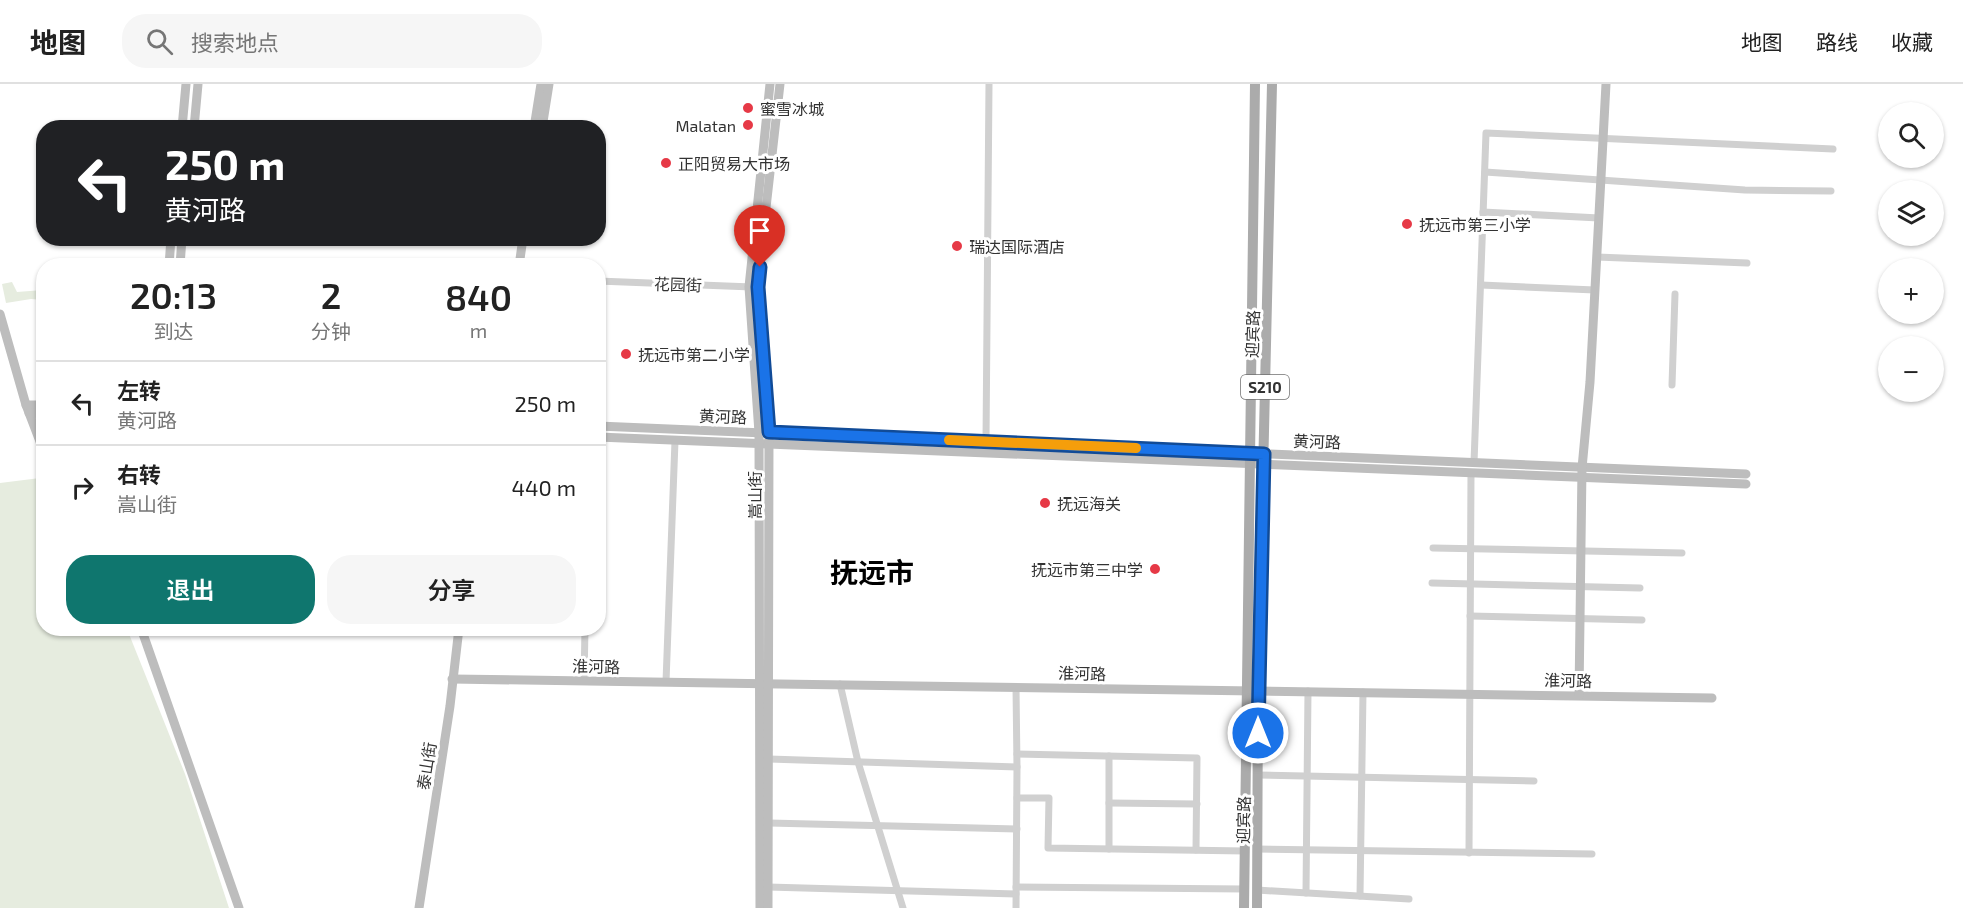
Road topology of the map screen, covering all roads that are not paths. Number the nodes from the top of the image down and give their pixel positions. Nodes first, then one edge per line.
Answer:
1 (186, 84) edge
2 (198, 84) edge
3 (541, 84) edge
4 (549, 84) edge
5 (770, 84) edge
6 (780, 84) edge
7 (988, 84) edge
8 (1255, 84) edge
9 (1272, 84) edge
10 (1606, 84) edge
11 (183, 120) edge
12 (195, 120) edge
13 (535, 120) edge
14 (543, 120) edge
15 (1603, 139) junction
16 (1833, 149) dead end
17 (1485, 172) junction
18 (1601, 179) junction
19 (1831, 191) dead end
20 (1483, 212) junction
21 (1599, 218) junction
22 (1597, 257) junction
23 (1748, 263) dead end
24 (606, 281) edge
25 (1480, 285) junction
26 (753, 287) junction
27 (1595, 290) junction
28 (1675, 294) dead end
29 (0, 314) edge
30 (1672, 385) dead end
31 (36, 407) edge
32 (28, 409) junction
33 (36, 412) edge
34 (606, 426) edge
35 (36, 430) edge
36 (764, 433) junction
37 (606, 437) edge
38 (675, 441) junction
39 (986, 441) junction
40 (764, 444) junction
41 (1249, 459) junction
42 (1264, 459) junction
43 (1473, 468) junction
44 (1582, 472) junction
45 (1746, 479) dead end
46 (1433, 548) dead end
47 (1471, 548) junction
48 (1580, 551) junction
49 (1682, 553) dead end
50 (1432, 583) dead end
51 (1471, 583) junction
52 (1580, 586) junction
53 (1640, 588) dead end
54 (1470, 616) junction
55 (1579, 619) junction
56 (1642, 620) dead end
57 (144, 636) edge
58 (458, 636) edge
59 (585, 636) edge
60 (452, 679) junction
61 (584, 681) junction
62 (666, 682) junction
63 (765, 684) junction
64 (840, 684) junction
65 (1016, 687) junction
66 (1253, 690) junction
67 (1308, 691) junction
68 (1363, 692) junction
69 (1470, 693) junction
70 (1579, 695) junction
71 (1712, 698) dead end
72 (1017, 754) junction
73 (1109, 756) junction
74 (769, 759) junction
75 (858, 762) junction
76 (1017, 767) junction
77 (1258, 776) junction
78 (1308, 776) junction
79 (1362, 777) junction
80 (1469, 778) junction
81 (1534, 781) dead end
82 (1017, 798) junction
83 (1109, 803) junction
84 (1197, 804) junction
85 (769, 823) junction
86 (877, 824) junction
87 (1017, 829) junction
88 (1109, 849) junction
89 (1257, 849) junction
90 (1196, 850) junction
91 (1306, 850) junction
92 (1245, 851) junction
93 (1360, 852) junction
94 (1469, 854) junction
95 (1592, 854) dead end
96 (768, 887) junction
97 (1244, 889) junction
98 (897, 890) junction
99 (1016, 890) junction
100 (1257, 890) junction
101 (1306, 893) junction
102 (1360, 896) junction
103 (1409, 898) dead end
104 (239, 908) edge
105 (418, 908) edge
106 (760, 908) edge
107 (768, 908) edge
108 (903, 908) edge
109 (1016, 908) edge
110 (1244, 908) edge
111 (1257, 908) edge

1 - 11 main road
2 - 12 main road
3 - 13 main road
4 - 14 main road
5 - 26 main road, 嵩山街
6 - 26 main road, 嵩山街
7 - 39 street
8 - 41 main road, 迎宾路 / S210
9 - 42 main road, 迎宾路 / S210
10 - 15 main road
15 - 16 street
15 - 17 street
15 - 18 main road
17 - 18 street
17 - 20 street
18 - 19 street
18 - 21 main road
20 - 21 street
20 - 25 street
21 - 22 main road
22 - 23 street
22 - 27 main road
24 - 26 street, 花园街
25 - 27 street
25 - 43 street
26 - 36 main road, 嵩山街
27 - 44 main road
28 - 30 street
29 - 32 main road
31 - 32 main road
32 - 33 main road
32 - 35 main road
34 - 36 main road, 黄河路
36 - 39 main road, 黄河路
36 - 40 main road, 嵩山街
37 - 38 main road, 黄河路
38 - 40 main road, 黄河路
38 - 62 street
39 - 41 main road, 黄河路
40 - 41 main road, 黄河路
40 - 63 main road, 嵩山街
41 - 42 main road, 黄河路
41 - 66 main road, 迎宾路 / S210
42 - 43 main road, 黄河路
42 - 66 main road, 迎宾路 / S210
43 - 44 main road, 黄河路
43 - 47 street
44 - 45 main road, 黄河路
44 - 48 main road
46 - 47 street
47 - 48 street
47 - 51 street
48 - 49 street
48 - 52 main road
50 - 51 street
51 - 52 street
51 - 54 street
52 - 53 street
52 - 55 main road
54 - 55 street
54 - 69 street
55 - 56 street
55 - 70 main road
57 - 104 main road
58 - 60 main road, 泰山街
59 - 61 street
60 - 61 main road, 淮河路
60 - 105 main road, 泰山街
61 - 62 main road, 淮河路
62 - 63 main road, 淮河路
63 - 64 main road, 淮河路
63 - 74 main road, 嵩山街
63 - 106 main road, 嵩山街
64 - 65 main road, 淮河路
64 - 75 street
65 - 66 main road, 淮河路
65 - 72 street
66 - 67 main road, 淮河路
66 - 77 main road, 迎宾路 / S210
66 - 92 main road, 迎宾路 / S210
67 - 68 main road, 淮河路
67 - 78 street
68 - 69 main road, 淮河路
68 - 79 street
69 - 70 main road, 淮河路
69 - 80 street
70 - 71 main road, 淮河路
72 - 73 street
72 - 76 street
73 - 83 street
73 - 84 street
74 - 75 street
74 - 85 main road, 嵩山街
75 - 76 street
75 - 86 street
76 - 82 street
77 - 78 street
77 - 89 main road, 迎宾路 / S210
78 - 79 street
78 - 91 street
79 - 80 street
79 - 93 street
80 - 81 street
80 - 94 street
82 - 87 street
82 - 88 street
83 - 84 street
83 - 88 street
84 - 90 street
85 - 86 street
85 - 96 main road, 嵩山街
86 - 87 street
86 - 98 street
87 - 99 street
88 - 90 street
89 - 91 street
89 - 100 main road, 迎宾路 / S210
90 - 92 street
91 - 93 street
91 - 101 street
92 - 97 main road, 迎宾路 / S210
93 - 94 street
93 - 102 street
94 - 95 street
96 - 98 street
96 - 107 main road, 嵩山街
97 - 99 street
97 - 110 main road, 迎宾路 / S210
98 - 99 street
98 - 108 street
99 - 109 street
100 - 101 street
100 - 111 main road, 迎宾路 / S210
101 - 102 street
102 - 103 street

